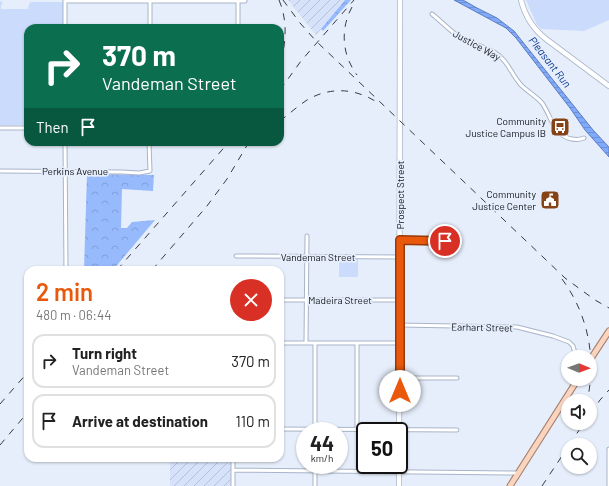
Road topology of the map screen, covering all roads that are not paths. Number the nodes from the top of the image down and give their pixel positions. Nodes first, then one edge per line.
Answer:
1 (65, 0) edge
2 (400, 0) edge
3 (521, 0) edge
4 (150, 1) edge
5 (238, 1) edge
6 (245, 1) dead end
7 (432, 14) dead end
8 (65, 24) edge
9 (150, 24) edge
10 (238, 24) edge
11 (609, 86) edge
12 (0, 128) edge
13 (24, 128) edge
14 (584, 138) dead end
15 (65, 146) edge
16 (150, 146) edge
17 (0, 171) edge
18 (65, 172) junction
19 (307, 236) dead end
20 (400, 240) junction
21 (445, 241) dead end
22 (236, 256) dead end
23 (307, 256) junction
24 (400, 257) junction
25 (66, 266) edge
26 (284, 300) edge
27 (306, 300) junction
28 (400, 300) junction
29 (400, 325) junction
30 (609, 331) edge
31 (284, 343) edge
32 (306, 343) junction
33 (315, 343) junction
34 (357, 343) junction
35 (400, 343) junction
36 (574, 350) edge
37 (597, 350) edge
38 (399, 378) junction
39 (457, 378) dead end
40 (574, 386) edge
41 (315, 422) edge
42 (357, 422) edge
43 (400, 422) edge
44 (284, 429) edge
45 (296, 429) edge
46 (408, 430) edge
47 (457, 430) dead end
48 (609, 449) edge
49 (233, 462) edge
50 (233, 470) junction
51 (296, 471) edge
52 (408, 471) edge
53 (518, 473) junction
54 (315, 474) edge
55 (400, 474) edge
56 (233, 486) edge
57 (315, 486) edge
58 (399, 486) edge
59 (510, 486) edge
60 (609, 486) edge

1 - 4 street
1 - 8 street
2 - 20 main road, Prospect Street
3 - 11 main road
4 - 5 street
4 - 9 street
5 - 6 street
5 - 10 street
7 - 14 street, Justice Way
12 - 13 street
15 - 18 street
16 - 18 street, Perkins Avenue
17 - 18 street, Perkins Avenue
18 - 25 street
19 - 23 street
20 - 21 street
20 - 24 main road, Prospect Street
22 - 23 street, Vandeman Street
23 - 24 street, Vandeman Street
23 - 27 street
24 - 28 main road, Prospect Street
26 - 27 street, Madeira Street
27 - 28 street, Madeira Street
27 - 32 street
28 - 29 main road, Prospect Street
29 - 35 main road, Prospect Street
29 - 36 street, Earhart Street
30 - 37 main road
31 - 32 street
32 - 33 street
33 - 34 street
33 - 41 street
34 - 35 street
34 - 42 street
35 - 38 main road, Prospect Street
38 - 39 street
38 - 43 main road, Prospect Street
40 - 53 main road
44 - 45 street
46 - 47 street
48 - 60 street
49 - 50 street
50 - 51 street
50 - 56 street
52 - 53 street
53 - 59 main road
54 - 57 street
55 - 58 main road, Prospect Street

